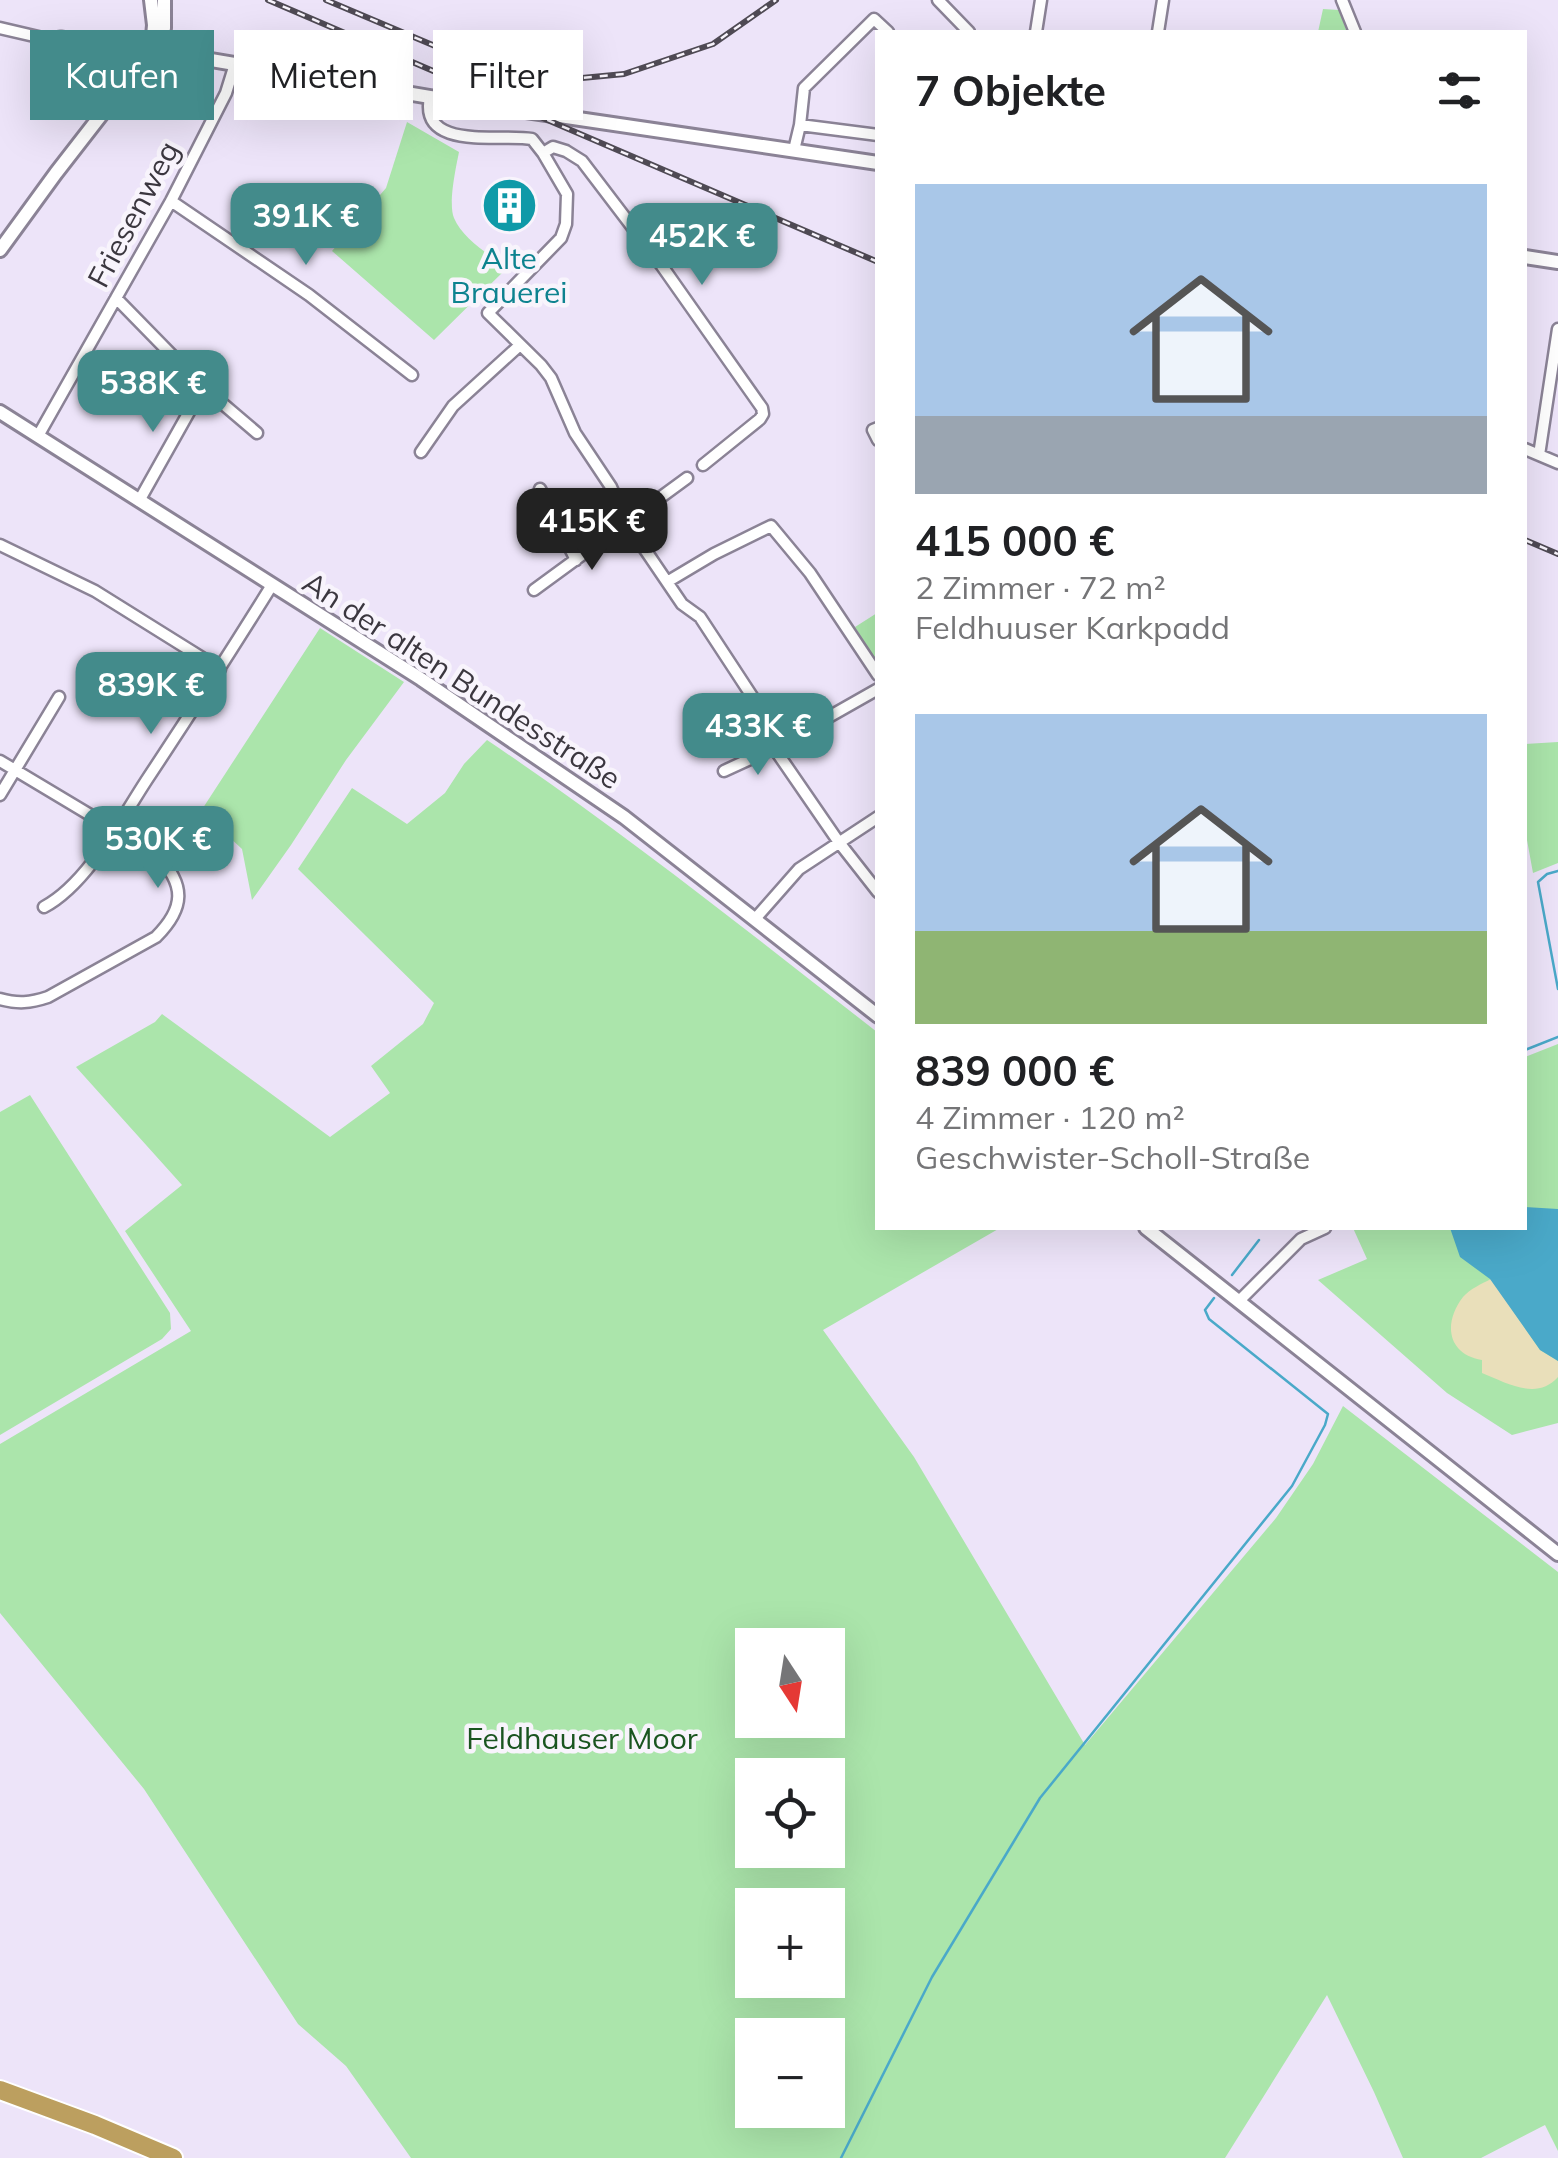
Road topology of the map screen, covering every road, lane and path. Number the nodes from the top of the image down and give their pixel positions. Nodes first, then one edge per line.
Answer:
1 (152, 0) edge
2 (164, 0) edge
3 (938, 0) edge
4 (1041, 0) edge
5 (1162, 0) edge
6 (1342, 0) edge
7 (0, 28) edge
8 (154, 30) edge
9 (163, 30) edge
10 (886, 30) edge
11 (967, 30) edge
12 (1036, 30) edge
13 (1158, 30) edge
14 (1354, 30) edge
15 (30, 35) edge
16 (234, 67) edge
17 (413, 94) edge
18 (430, 97) junction
19 (97, 120) edge
20 (800, 124) junction
21 (875, 135) edge
22 (794, 150) junction
23 (543, 153) junction
24 (875, 164) edge
25 (170, 201) junction
26 (0, 250) edge
27 (1527, 258) edge
28 (1558, 262) edge
29 (116, 298) junction
30 (1558, 329) edge
31 (520, 344) junction
32 (1555, 371) edge
33 (412, 375) dead end
34 (204, 387) junction
35 (0, 412) edge
36 (257, 433) dead end
37 (38, 436) junction
38 (1527, 451) edge
39 (421, 452) dead end
40 (1539, 456) junction
41 (1558, 463) edge
42 (703, 465) dead end
43 (687, 478) dead end
44 (540, 489) dead end
45 (139, 501) junction
46 (627, 523) junction
47 (0, 545) edge
48 (576, 560) junction
49 (667, 582) junction
50 (272, 585) junction
51 (534, 590) dead end
52 (220, 669) junction
53 (875, 670) edge
54 (875, 691) edge
55 (60, 697) dead end
56 (774, 748) junction
57 (0, 762) edge
58 (15, 769) junction
59 (724, 771) dead end
60 (0, 795) edge
61 (875, 819) edge
62 (115, 828) junction
63 (838, 841) junction
64 (875, 888) edge
65 (44, 907) dead end
66 (756, 919) junction
67 (0, 998) edge
68 (875, 1014) edge
69 (1149, 1230) edge
70 (1321, 1230) edge
71 (1239, 1301) junction
72 (1558, 1554) edge
73 (0, 2090) edge
74 (173, 2158) edge

1 - 8 street
2 - 9 street
3 - 11 street
4 - 12 street
5 - 13 street
6 - 14 street
7 - 15 street
10 - 20 street
16 - 25 street, Friesenweg
17 - 18 street
18 - 22 street
18 - 23 street
19 - 26 street
20 - 21 street
20 - 22 street
22 - 24 street
23 - 31 street
23 - 42 street
25 - 29 street, Friesenweg
25 - 33 street
27 - 28 street
29 - 34 street
29 - 37 street, Friesenweg
30 - 32 street
31 - 39 street
31 - 46 street
32 - 40 street
34 - 36 street
34 - 45 street
35 - 37 street, An der alten Bundesstraße
37 - 45 street, An der alten Bundesstraße
38 - 40 street
40 - 41 street
43 - 46 street
44 - 48 street
45 - 50 street, An der alten Bundesstraße
46 - 48 street
46 - 49 street
47 - 52 street
48 - 51 street
49 - 53 street
49 - 56 street
50 - 52 street
50 - 66 street, An der alten Bundesstraße
52 - 62 street
54 - 56 street
55 - 58 street
56 - 59 street
56 - 63 street
57 - 58 street
58 - 60 street
58 - 62 street
61 - 63 street
62 - 65 street
62 - 67 street
63 - 64 street
63 - 66 street
66 - 68 street, An der alten Bundesstraße
69 - 71 street
70 - 71 street
71 - 72 street
73 - 74 highway

